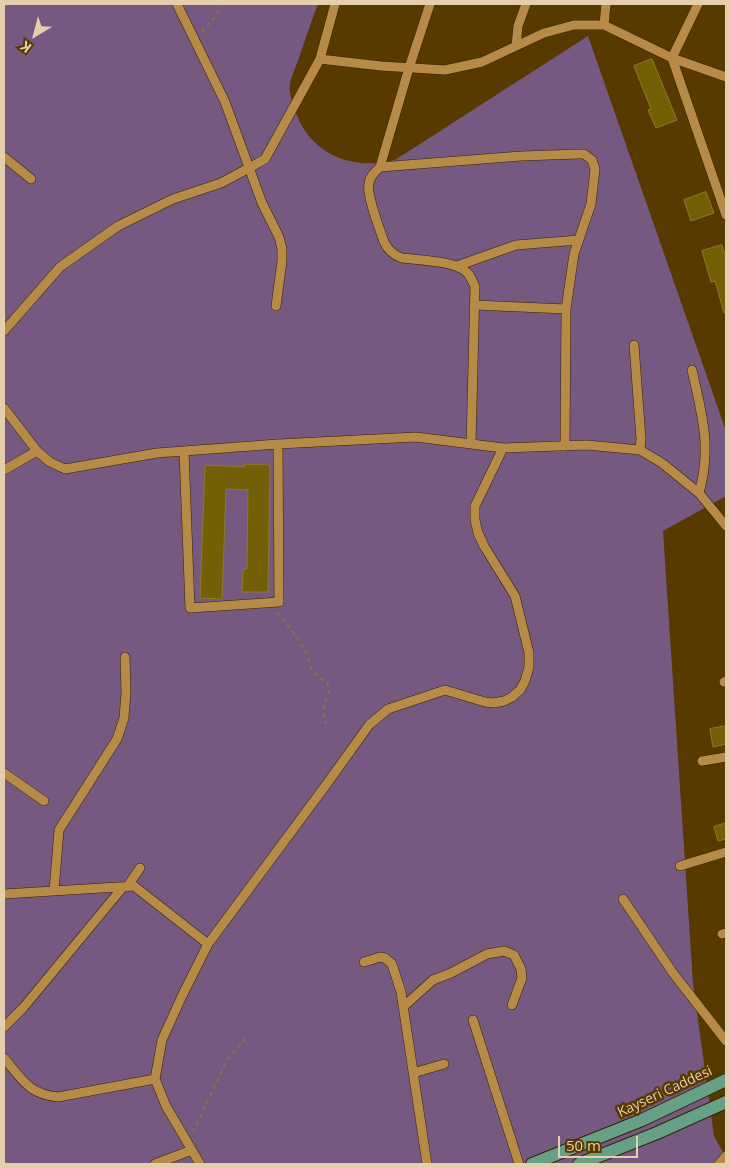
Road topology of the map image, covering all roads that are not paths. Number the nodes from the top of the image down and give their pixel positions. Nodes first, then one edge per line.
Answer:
1 (177, 4) edge
2 (335, 4) edge
3 (430, 4) edge
4 (526, 4) edge
5 (606, 4) edge
6 (698, 4) edge
7 (604, 25) junction
8 (516, 46) junction
9 (672, 58) junction
10 (320, 59) junction
11 (409, 68) junction
12 (726, 77) edge
13 (4, 157) edge
14 (380, 167) junction
15 (249, 168) junction
16 (31, 179) dead end
17 (724, 200) edge
18 (726, 215) edge
19 (579, 240) junction
20 (457, 266) junction
21 (474, 305) junction
22 (276, 306) dead end
23 (566, 308) junction
24 (4, 331) edge
25 (634, 345) dead end
26 (692, 370) dead end
27 (4, 408) edge
28 (278, 444) junction
29 (471, 444) junction
30 (565, 446) junction
31 (503, 448) junction
32 (640, 450) junction
33 (37, 451) junction
34 (184, 451) junction
35 (4, 470) edge
36 (699, 492) junction
37 (726, 526) edge
38 (125, 656) dead end
39 (726, 757) edge
40 (702, 761) dead end
41 (4, 774) edge
42 (44, 802) dead end
43 (726, 852) edge
44 (680, 866) dead end
45 (140, 868) dead end
46 (125, 887) junction
47 (54, 891) junction
48 (4, 894) edge
49 (623, 899) dead end
50 (208, 944) junction
51 (364, 962) dead end
52 (512, 1005) dead end
53 (403, 1007) junction
54 (473, 1020) dead end
55 (4, 1027) edge
56 (726, 1041) edge
57 (4, 1058) edge
58 (444, 1064) dead end
59 (413, 1073) junction
60 (155, 1078) junction
61 (726, 1080) edge
62 (726, 1102) edge
63 (190, 1146) junction
64 (155, 1164) edge
65 (200, 1164) edge
66 (427, 1164) edge
67 (519, 1164) edge
68 (532, 1164) edge
69 (579, 1164) edge

1 - 15 street
2 - 10 street
3 - 11 street
4 - 8 street
5 - 7 street
6 - 9 street
7 - 8 street
7 - 9 street
8 - 11 street
9 - 12 street
9 - 17 street
10 - 11 street
10 - 15 street
11 - 14 street
13 - 16 street
14 - 19 street
14 - 20 street
15 - 22 street
15 - 24 street
17 - 18 street
19 - 20 street
19 - 23 street
20 - 21 street
21 - 23 street
21 - 29 street
23 - 30 street
25 - 32 street
26 - 36 street
27 - 33 street
28 - 29 street
28 - 34 street
28 - 34 street
29 - 31 street
30 - 31 street
30 - 32 street
31 - 50 street
32 - 36 street
33 - 34 street
33 - 35 street
36 - 37 street
38 - 47 street
39 - 40 street
41 - 42 street
43 - 44 street
45 - 46 street
46 - 47 street
46 - 50 street
46 - 55 street
47 - 48 street
49 - 56 street
50 - 60 street
51 - 53 street
52 - 53 street
53 - 59 street
54 - 67 street
57 - 60 street
58 - 59 street
59 - 66 street
60 - 63 street
61 - 68 main road, Kayseri Caddesi
62 - 69 main road
63 - 64 street
63 - 65 street

